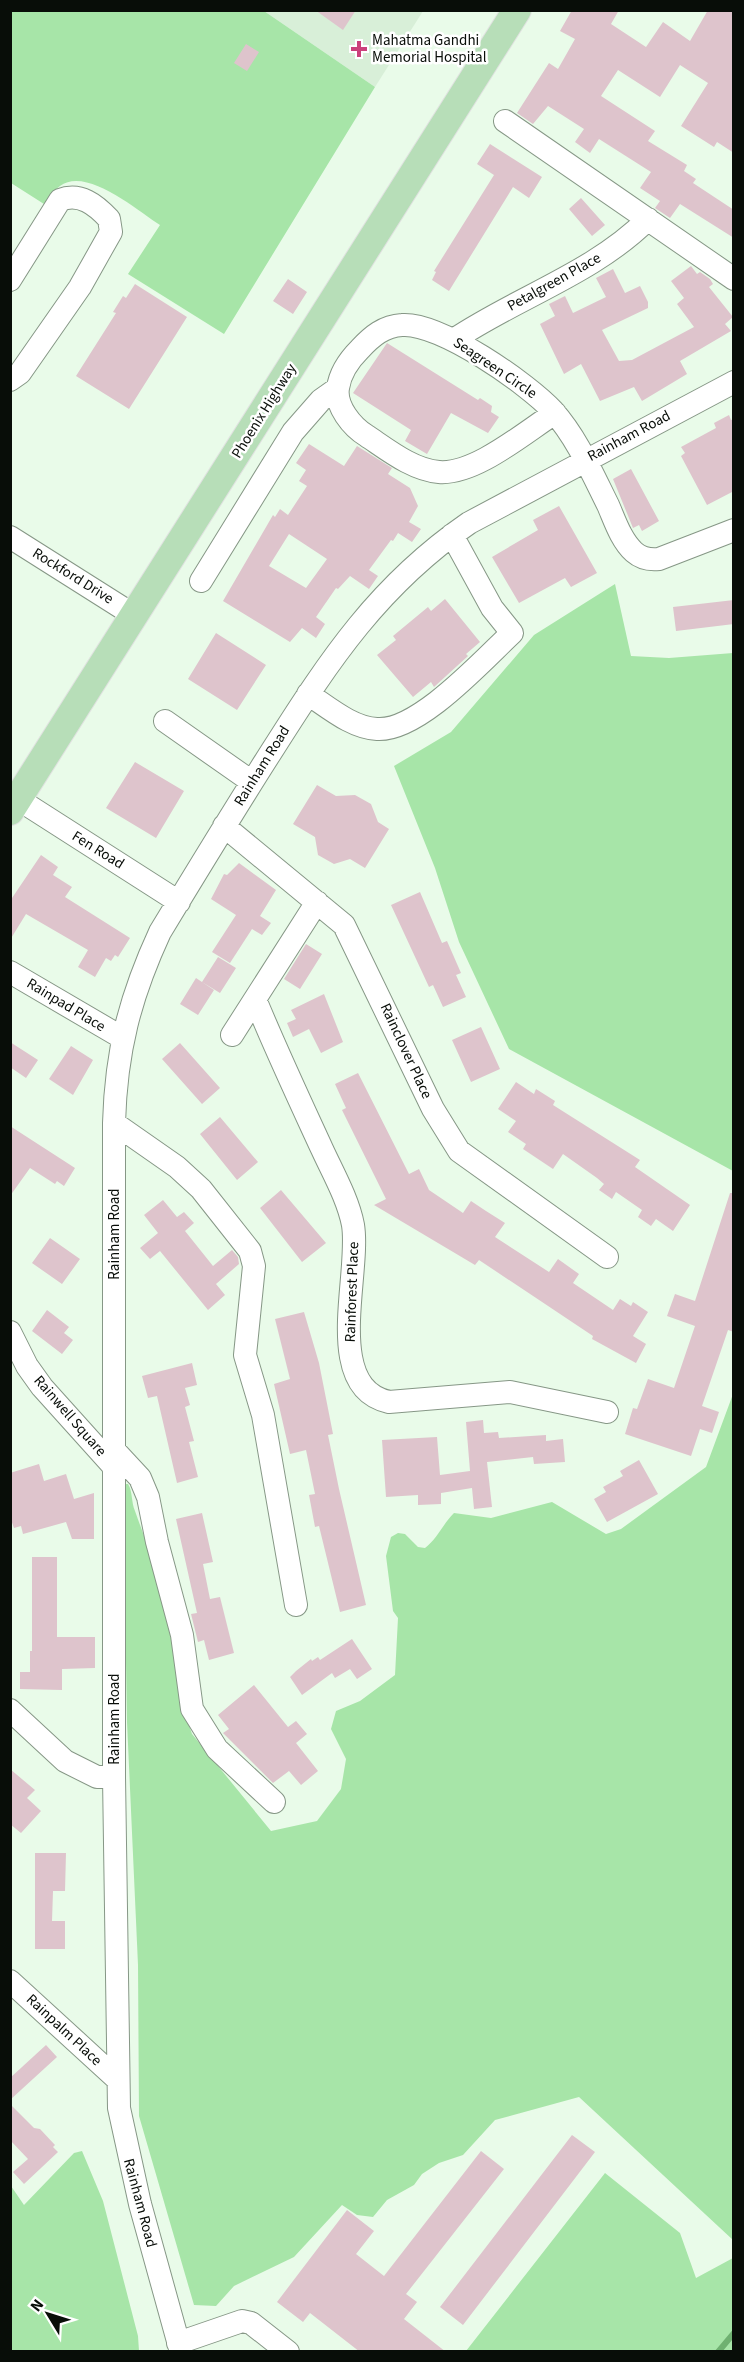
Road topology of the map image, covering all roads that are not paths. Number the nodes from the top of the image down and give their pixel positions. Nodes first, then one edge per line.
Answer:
1 (517, 10) edge
2 (505, 121) dead end
3 (648, 219) junction
4 (734, 279) edge
5 (10, 280) edge
6 (454, 339) junction
7 (10, 380) edge
8 (734, 382) edge
9 (338, 388) junction
10 (555, 413) junction
11 (586, 459) junction
12 (734, 530) edge
13 (452, 535) junction
14 (10, 537) edge
15 (201, 581) dead end
16 (135, 616) junction
17 (308, 694) junction
18 (165, 721) dead end
19 (252, 782) junction
20 (14, 805) edge
21 (224, 826) junction
22 (179, 902) junction
23 (317, 902) junction
24 (10, 972) edge
25 (255, 999) junction
26 (232, 1035) dead end
27 (122, 1037) junction
28 (114, 1123) junction
29 (607, 1257) dead end
30 (10, 1332) edge
31 (607, 1412) dead end
32 (114, 1459) junction
33 (296, 1605) dead end
34 (10, 1710) edge
35 (114, 1778) junction
36 (274, 1802) dead end
37 (10, 1981) edge
38 (118, 2080) junction
39 (180, 2347) edge
40 (288, 2352) edge

1 - 16 main road, Phoenix Highway
2 - 3 street
3 - 4 street
3 - 6 street, Petalgreen Place
5 - 7 street
6 - 9 street, Seagreen Circle
6 - 10 street, Seagreen Circle
8 - 11 street, Rainham Road
9 - 10 street
9 - 15 street
10 - 11 street, Seagreen Circle
11 - 12 street, Seagreen Circle
11 - 13 street, Rainham Road
13 - 17 street, Rainham Road
13 - 17 street
14 - 16 street, Rockford Drive
16 - 20 main road, Phoenix Highway
17 - 19 street, Rainham Road
18 - 19 street
19 - 21 street, Rainham Road
20 - 22 street, Fen Road
21 - 22 street, Rainham Road
21 - 23 street, Rainclover Place
22 - 27 street, Rainham Road
23 - 25 street
23 - 29 street, Rainclover Place
24 - 27 street, Rainpad Place
25 - 26 street
25 - 31 street, Rainforest Place
27 - 28 street, Rainham Road
28 - 32 street, Rainham Road
28 - 33 street
30 - 32 street, Rainwell Square
32 - 35 street, Rainham Road
32 - 36 street, Rainwell Square
34 - 35 street
35 - 38 street, Rainham Road
37 - 38 street, Rainpalm Place
38 - 39 street, Rainham Road
39 - 40 street

